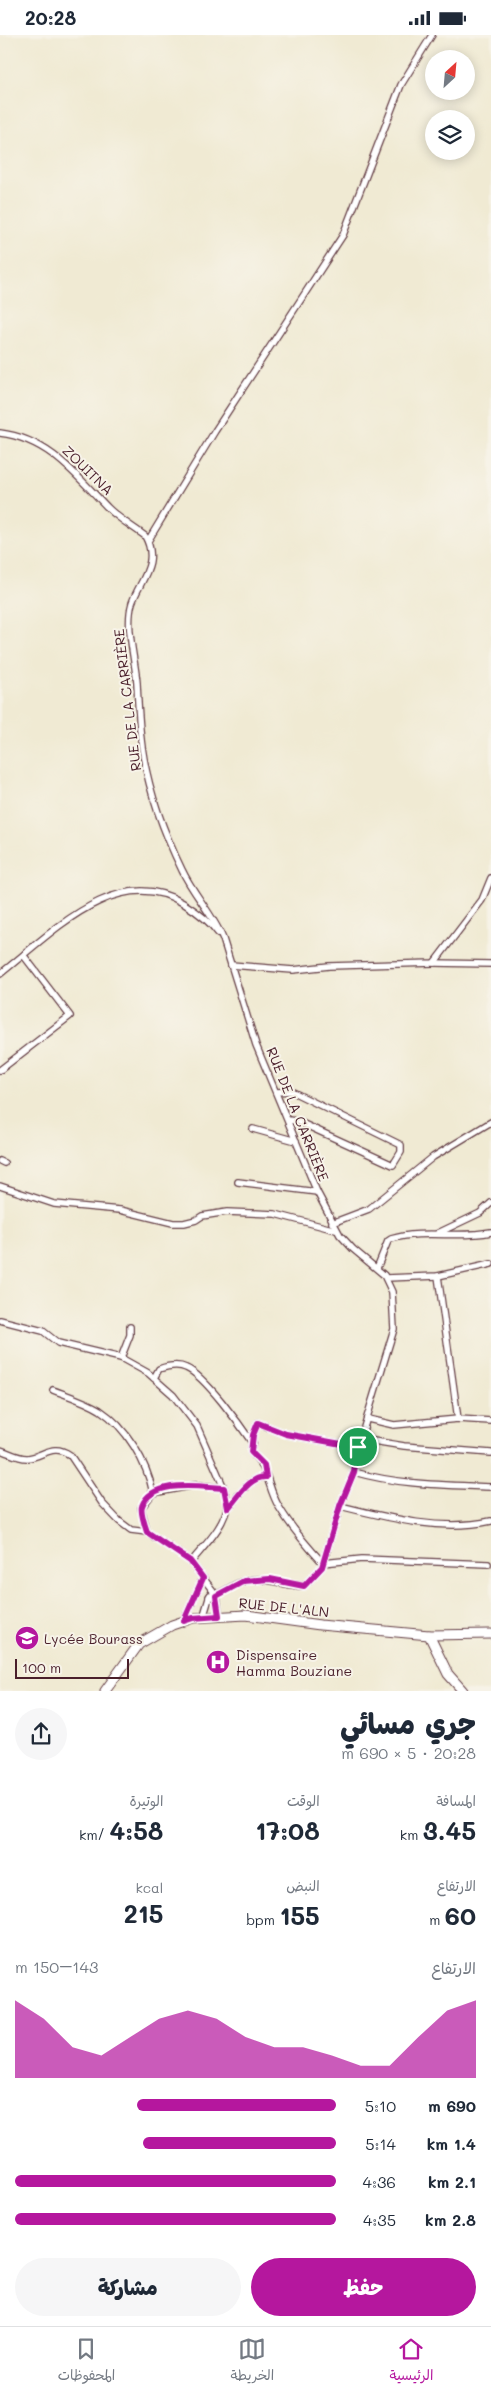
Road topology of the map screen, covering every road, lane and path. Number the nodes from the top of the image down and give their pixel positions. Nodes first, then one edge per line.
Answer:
1 (432, 35) edge
2 (0, 433) edge
3 (148, 541) junction
4 (491, 879) edge
5 (224, 940) junction
6 (24, 956) junction
7 (434, 963) junction
8 (491, 964) edge
9 (231, 965) junction
10 (0, 974) edge
11 (0, 1070) edge
12 (277, 1092) junction
13 (288, 1120) junction
14 (491, 1122) edge
15 (253, 1129) dead end
16 (296, 1141) junction
17 (238, 1181) dead end
18 (0, 1186) edge
19 (317, 1192) junction
20 (491, 1203) edge
21 (332, 1223) junction
22 (337, 1230) junction
23 (491, 1232) edge
24 (438, 1233) junction
25 (491, 1264) edge
26 (377, 1268) junction
27 (438, 1276) junction
28 (386, 1278) junction
29 (0, 1320) edge
30 (130, 1327) dead end
31 (121, 1358) junction
32 (154, 1378) junction
33 (53, 1390) dead end
34 (368, 1419) junction
35 (458, 1419) junction
36 (491, 1421) edge
37 (361, 1439) junction
38 (253, 1444) junction
39 (358, 1447) junction
40 (0, 1450) edge
41 (491, 1453) edge
42 (354, 1472) junction
43 (266, 1477) junction
44 (491, 1487) edge
45 (224, 1488) junction
46 (153, 1493) junction
47 (340, 1506) junction
48 (228, 1508) junction
49 (491, 1521) edge
50 (147, 1532) junction
51 (191, 1562) junction
52 (323, 1563) junction
53 (488, 1564) dead end
54 (203, 1578) junction
55 (212, 1588) junction
56 (216, 1596) junction
57 (209, 1597) junction
58 (219, 1616) junction
59 (203, 1618) junction
60 (184, 1621) junction
61 (491, 1634) edge
62 (429, 1635) junction
63 (105, 1691) edge
64 (463, 1691) edge

1 - 3 street
2 - 3 street, ZOUITNA
3 - 5 street, RUE DE LA CARRIÈRE
4 - 7 street
5 - 6 street
5 - 9 street, RUE DE LA CARRIÈRE
6 - 10 street
6 - 11 street
7 - 8 street
7 - 9 street
9 - 12 street, RUE DE LA CARRIÈRE
12 - 13 street, RUE DE LA CARRIÈRE
12 - 13 street
13 - 16 street, RUE DE LA CARRIÈRE
14 - 21 street
15 - 16 street
16 - 19 street, RUE DE LA CARRIÈRE
17 - 19 street
18 - 22 street
19 - 21 street, RUE DE LA CARRIÈRE
20 - 24 street
21 - 22 street, RUE DE LA CARRIÈRE
22 - 26 street, RUE DE LA CARRIÈRE
23 - 24 street
24 - 26 street
25 - 27 street
26 - 28 street, RUE DE LA CARRIÈRE
27 - 28 street
27 - 35 street
28 - 34 street, RUE DE LA CARRIÈRE
29 - 31 street
30 - 31 street
31 - 32 street
32 - 38 street
32 - 45 street
33 - 46 street
34 - 35 street
34 - 37 street, RUE DE LA CARRIÈRE
35 - 36 street
37 - 39 street, RUE DE LA CARRIÈRE
37 - 41 street
38 - 39 street
38 - 43 street
39 - 42 street, RUE DE LA CARRIÈRE
40 - 50 street
42 - 44 street
42 - 47 street, RUE DE LA CARRIÈRE
43 - 48 street
43 - 52 street
45 - 46 street
45 - 48 street
46 - 50 street
47 - 49 street
47 - 52 street, RUE DE LA CARRIÈRE
48 - 51 street
50 - 51 street
51 - 54 street
52 - 53 street
52 - 56 street, RUE DE LA CARRIÈRE
54 - 55 street
54 - 60 street
55 - 56 street
55 - 57 street
56 - 57 street
56 - 58 street
57 - 59 street
58 - 59 main road, RUE DE L'ALN
58 - 62 main road, RUE DE L'ALN
59 - 60 main road, RUE DE L'ALN
60 - 63 main road, RUE DE L'ALN
61 - 62 main road, RUE DE L'ALN
62 - 64 main road

